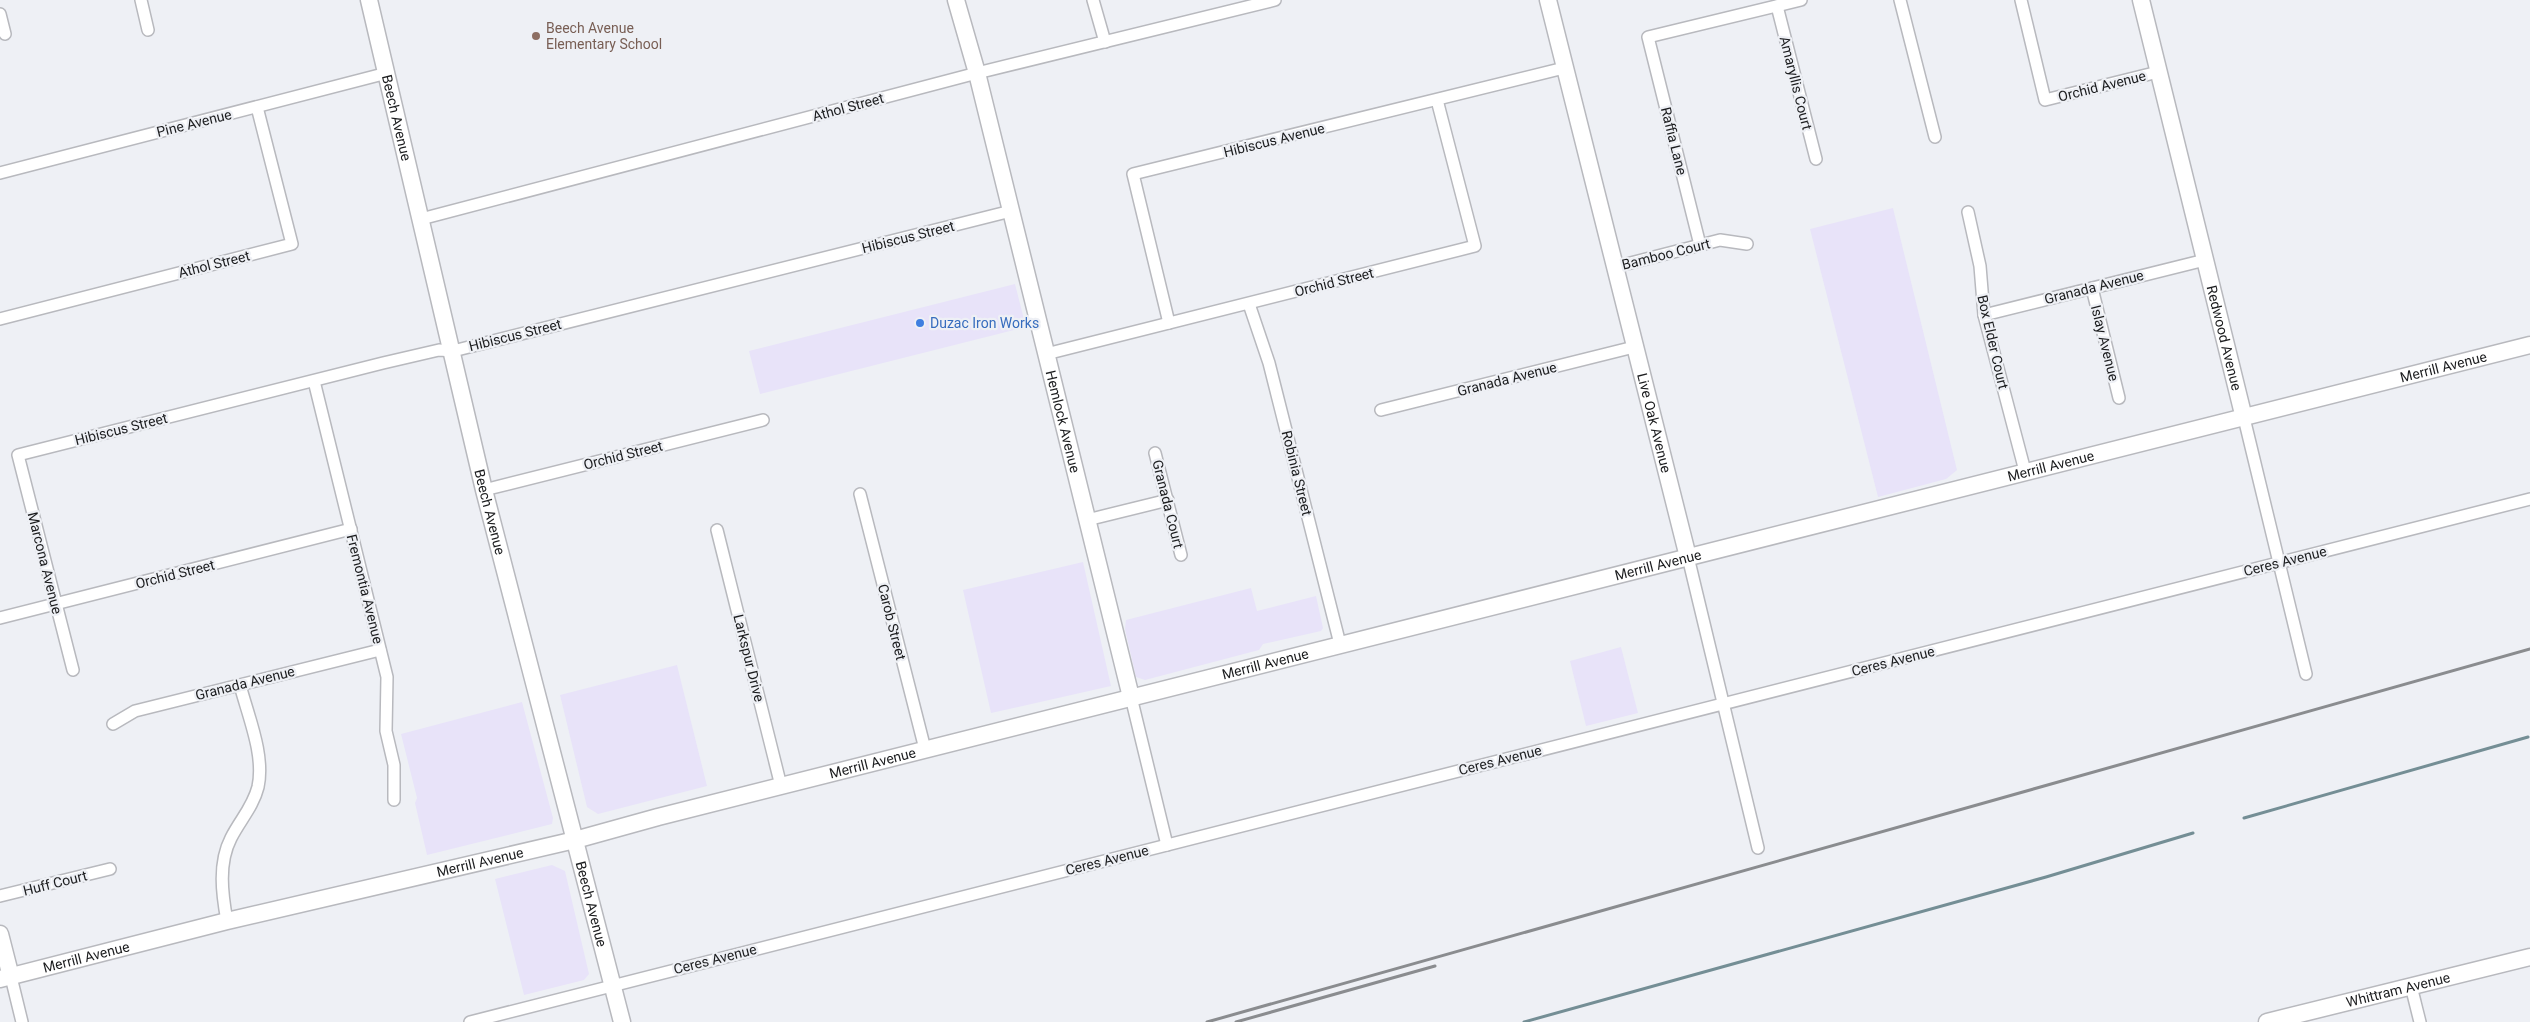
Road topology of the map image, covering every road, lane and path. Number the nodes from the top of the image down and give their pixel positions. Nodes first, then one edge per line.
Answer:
1 (140, 0) edge
2 (369, 0) edge
3 (956, 0) edge
4 (1093, 0) edge
5 (1275, 0) edge
6 (1548, 0) edge
7 (1801, 0) edge
8 (1900, 0) edge
9 (2021, 0) edge
10 (2140, 0) edge
11 (1777, 6) junction
12 (0, 14) edge
13 (148, 30) dead end
14 (5, 34) dead end
15 (1105, 42) junction
16 (1564, 68) junction
17 (2158, 72) junction
18 (388, 73) junction
19 (977, 73) junction
20 (1437, 100) junction
21 (257, 107) junction
22 (1935, 137) dead end
23 (1816, 159) dead end
24 (0, 173) edge
25 (1011, 211) junction
26 (1968, 212) dead end
27 (421, 219) junction
28 (1747, 244) dead end
29 (1700, 245) junction
30 (2204, 260) junction
31 (1615, 267) junction
32 (2092, 288) junction
33 (1249, 304) junction
34 (1984, 315) junction
35 (0, 319) edge
36 (1169, 323) junction
37 (2530, 345) edge
38 (1634, 347) junction
39 (453, 350) junction
40 (1046, 354) junction
41 (314, 380) junction
42 (2119, 398) dead end
43 (1380, 410) dead end
44 (2244, 418) junction
45 (763, 420) dead end
46 (1155, 453) dead end
47 (18, 455) joint
48 (2025, 471) junction
49 (484, 490) junction
50 (860, 494) dead end
51 (2530, 499) edge
52 (1168, 500) junction
53 (1087, 520) junction
54 (351, 529) junction
55 (717, 530) dead end
56 (1181, 555) dead end
57 (1688, 557) junction
58 (2278, 563) junction
59 (56, 604) junction
60 (0, 618) edge
61 (1340, 644) junction
62 (380, 650) junction
63 (73, 670) dead end
64 (2306, 674) dead end
65 (240, 685) junction
66 (1131, 698) junction
67 (1724, 704) junction
68 (113, 724) dead end
69 (925, 749) junction
70 (781, 786) junction
71 (394, 800) dead end
72 (575, 840) junction
73 (1167, 845) junction
74 (1758, 848) dead end
75 (110, 869) dead end
76 (0, 896) edge
77 (227, 921) junction
78 (0, 934) edge
79 (2530, 957) edge
80 (5, 978) edge
81 (611, 986) junction
82 (2411, 986) junction
83 (22, 1022) edge
84 (472, 1022) edge
85 (622, 1022) edge
86 (2267, 1022) edge
87 (2420, 1022) edge

1 - 13 street
2 - 18 main road, Beech Avenue
3 - 19 main road, Hemlock Avenue
4 - 15 street
5 - 15 street, Athol Street
6 - 16 main road, Live Oak Avenue
7 - 11 street
8 - 22 street
9 - 17 street, Orchid Avenue
10 - 17 main road, Redwood Avenue
11 - 23 street, Amaryllis Court
11 - 29 street, Raffia Lane
12 - 14 street
15 - 19 street, Athol Street
16 - 20 street, Hibiscus Avenue
16 - 31 main road, Live Oak Avenue
17 - 30 main road, Redwood Avenue
18 - 21 street, Pine Avenue
18 - 27 main road, Beech Avenue
19 - 25 main road, Hemlock Avenue
19 - 27 street, Athol Street
20 - 33 street, Orchid Street
20 - 36 street, Hibiscus Avenue
21 - 24 street, Pine Avenue
21 - 35 street, Athol Street
25 - 39 street, Hibiscus Street
25 - 40 main road, Hemlock Avenue
26 - 34 street, Box Elder Court
27 - 39 main road, Beech Avenue
28 - 29 street, Bamboo Court
29 - 31 street, Bamboo Court
30 - 32 street, Granada Avenue
30 - 44 main road, Redwood Avenue
31 - 38 main road, Live Oak Avenue
32 - 34 street, Granada Avenue
32 - 42 street, Islay Avenue
33 - 36 street, Orchid Street
33 - 61 street, Robinia Street
34 - 48 street, Box Elder Court
36 - 40 street, Orchid Street
37 - 44 main road, Merrill Avenue
38 - 43 street, Granada Avenue
38 - 57 main road, Live Oak Avenue
39 - 41 street, Hibiscus Street
39 - 49 main road, Beech Avenue
40 - 53 main road, Hemlock Avenue
41 - 47 street, Hibiscus Street
41 - 54 street, Fremontia Avenue
44 - 48 main road, Merrill Avenue
44 - 58 street, Redwood Avenue
45 - 49 street, Orchid Street
46 - 52 street, Granada Court
47 - 59 street, Marcona Avenue
48 - 57 main road, Merrill Avenue
49 - 72 main road, Beech Avenue
50 - 69 street, Carob Street
51 - 58 street, Ceres Avenue
52 - 53 street
52 - 56 street, Granada Court
53 - 66 main road, Hemlock Avenue
54 - 59 street, Orchid Street
54 - 62 street, Fremontia Avenue
55 - 70 street, Larkspur Drive
57 - 61 main road, Merrill Avenue
57 - 67 street, Live Oak Avenue
58 - 64 street, Redwood Avenue
58 - 67 street, Ceres Avenue
59 - 60 street, Orchid Street
59 - 63 street, Marcona Avenue
61 - 66 main road, Merrill Avenue
62 - 65 street, Granada Avenue
62 - 71 street, Fremontia Avenue
65 - 68 street, Granada Avenue
65 - 77 street
66 - 69 main road, Merrill Avenue
66 - 73 street, Hemlock Avenue
67 - 73 street, Ceres Avenue
67 - 74 street, Live Oak Avenue
69 - 70 main road, Merrill Avenue
70 - 72 main road, Merrill Avenue
72 - 77 main road, Merrill Avenue
72 - 81 main road, Beech Avenue
73 - 81 street, Ceres Avenue
75 - 76 street, Huff Court
77 - 80 main road, Merrill Avenue
78 - 80 main road
79 - 82 main road, Whittram Avenue
80 - 83 street
81 - 84 street, Ceres Avenue
81 - 85 main road, Beech Avenue
82 - 86 main road, Whittram Avenue
82 - 87 street

